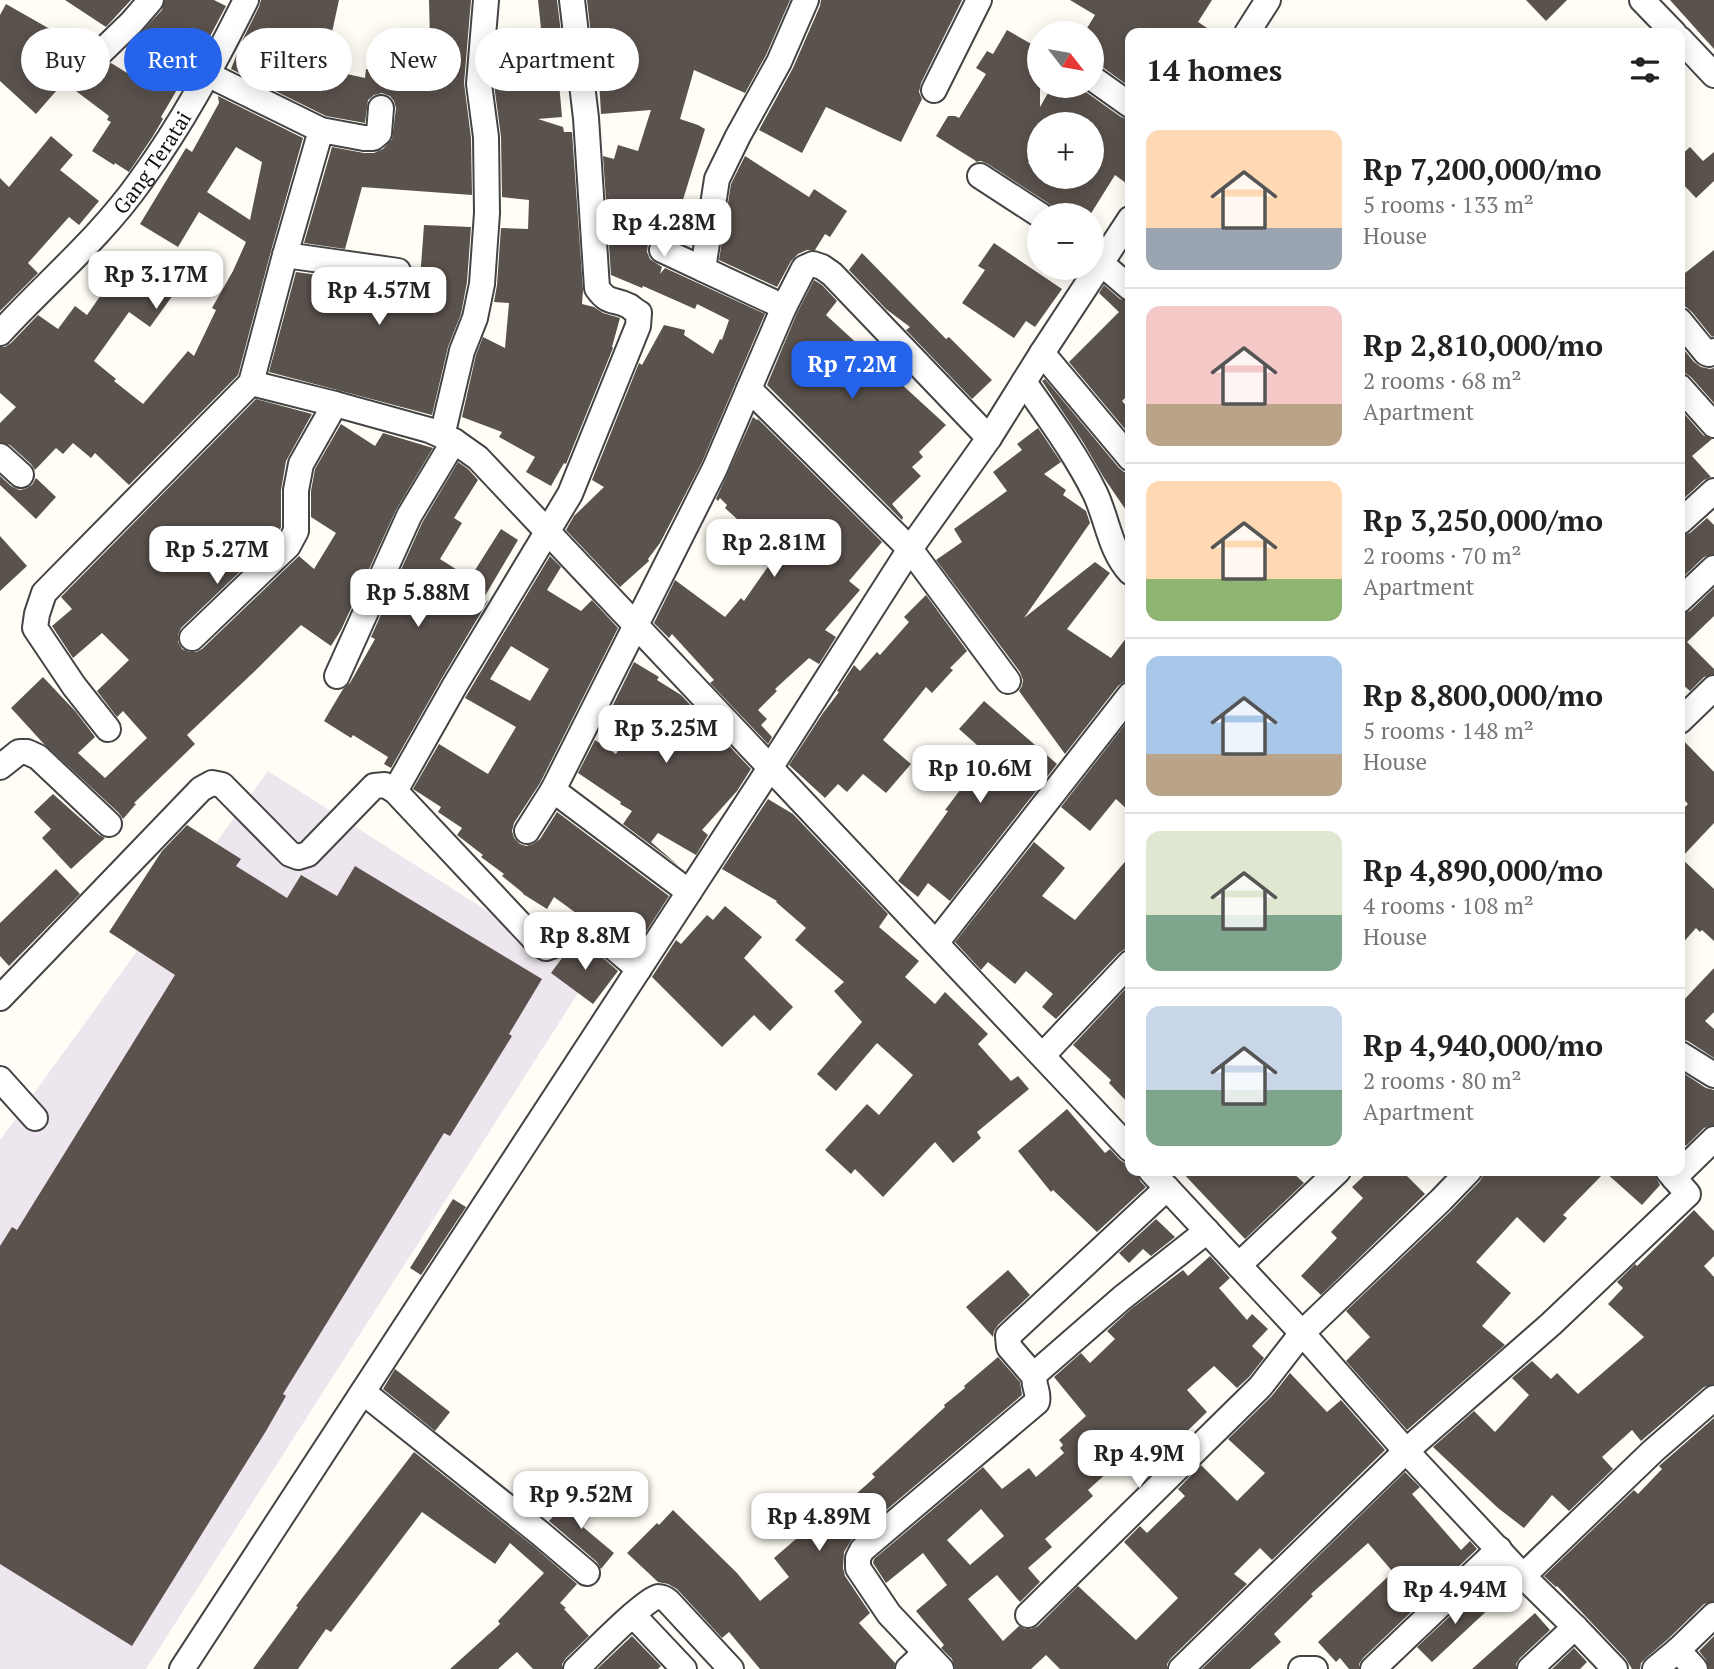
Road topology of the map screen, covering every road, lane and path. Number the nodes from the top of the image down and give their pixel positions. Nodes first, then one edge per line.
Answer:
1 (152, 0) edge
2 (246, 0) edge
3 (486, 0) edge
4 (572, 0) edge
5 (806, 0) edge
6 (979, 0) edge
7 (1268, 0) edge
8 (1642, 0) edge
9 (1250, 28) edge
10 (1669, 28) edge
11 (110, 43) edge
12 (1685, 44) edge
13 (222, 46) edge
14 (1710, 64) edge
15 (222, 81) edge
16 (1104, 87) edge
17 (934, 90) dead end
18 (198, 91) edge
19 (1125, 101) edge
20 (381, 108) dead end
21 (321, 130) junction
22 (980, 176) dead end
23 (1027, 207) edge
24 (1125, 225) edge
25 (662, 250) dead end
26 (1104, 252) edge
27 (285, 255) junction
28 (1104, 261) edge
29 (703, 269) junction
30 (398, 271) dead end
31 (1086, 280) edge
32 (1125, 283) edge
33 (784, 307) junction
34 (1685, 327) edge
35 (0, 333) edge
36 (1714, 351) edge
37 (1042, 353) junction
38 (1024, 382) junction
39 (251, 383) junction
40 (749, 389) junction
41 (1685, 393) edge
42 (335, 404) junction
43 (1714, 425) edge
44 (448, 438) junction
45 (989, 438) junction
46 (1125, 452) edge
47 (0, 456) edge
48 (21, 475) dead end
49 (1714, 492) edge
50 (1685, 518) edge
51 (547, 531) junction
52 (910, 549) junction
53 (1125, 566) edge
54 (1714, 568) edge
55 (1685, 595) edge
56 (635, 624) junction
57 (192, 638) dead end
58 (337, 676) dead end
59 (1008, 681) dead end
60 (1714, 688) edge
61 (1125, 701) edge
62 (1685, 717) edge
63 (108, 729) dead end
64 (0, 767) edge
65 (770, 768) junction
66 (395, 790) junction
67 (553, 790) junction
68 (109, 824) dead end
69 (527, 831) dead end
70 (689, 892) junction
71 (936, 943) junction
72 (1125, 968) edge
73 (639, 969) junction
74 (0, 998) edge
75 (1043, 1055) junction
76 (1685, 1057) edge
77 (1714, 1075) edge
78 (0, 1079) edge
79 (35, 1118) dead end
80 (1714, 1139) edge
81 (1125, 1144) edge
82 (1685, 1163) edge
83 (1333, 1176) edge
84 (1464, 1176) edge
85 (1672, 1176) edge
86 (1159, 1179) edge
87 (1207, 1231) junction
88 (1239, 1265) junction
89 (1302, 1333) junction
90 (1034, 1376) junction
91 (363, 1392) junction
92 (1714, 1398) edge
93 (1406, 1451) junction
94 (1499, 1549) junction
95 (587, 1573) dead end
96 (1523, 1576) junction
97 (633, 1615) junction
98 (1028, 1615) dead end
99 (1714, 1615) edge
100 (1575, 1627) junction
101 (1678, 1650) junction
102 (924, 1664) edge
103 (182, 1669) edge
104 (576, 1669) edge
105 (684, 1669) edge
106 (731, 1669) edge
107 (1181, 1669) edge
108 (1301, 1669) edge
109 (1315, 1669) edge
110 (1373, 1669) edge
111 (1530, 1669) edge
112 (1615, 1669) edge
113 (1654, 1669) edge
114 (1695, 1669) edge

1 - 11 street
2 - 13 street, Gang Teratai
3 - 44 street
4 - 51 street
5 - 29 street
6 - 17 street
7 - 9 street
8 - 10 street
12 - 14 street
15 - 21 street
16 - 19 street
18 - 35 street, Gang Teratai
20 - 21 street
21 - 27 street
22 - 23 street
24 - 26 street
25 - 29 street
27 - 30 street
27 - 39 street
28 - 32 street
29 - 33 street
31 - 37 street
33 - 40 street
33 - 45 street
34 - 36 street
37 - 38 street
37 - 46 street
38 - 45 street
38 - 53 street
39 - 42 street
39 - 63 street
40 - 52 street
40 - 56 street
41 - 43 street
42 - 44 street
42 - 57 street
44 - 51 street
44 - 58 street
45 - 52 street
47 - 48 street
49 - 50 street
51 - 56 street
51 - 66 street
52 - 59 street
52 - 65 street
54 - 55 street
56 - 65 street
56 - 67 street
60 - 62 street
61 - 71 street
64 - 68 street
65 - 70 street
65 - 71 street
66 - 73 street
66 - 74 street
67 - 69 street
67 - 70 street
70 - 73 street
71 - 75 street
72 - 75 street
73 - 91 street
75 - 81 street
76 - 77 street
78 - 79 street
80 - 82 street
83 - 88 street
84 - 89 street
85 - 93 street
86 - 87 street
86 - 90 street
87 - 88 street
87 - 90 street
88 - 89 street
89 - 93 street
89 - 98 street
90 - 102 street
91 - 95 street
91 - 103 street
92 - 96 street
93 - 94 street
93 - 107 street
94 - 96 street
94 - 110 street
96 - 100 street
97 - 104 street
97 - 105 street
97 - 106 street
99 - 101 street
100 - 111 street
100 - 112 street
101 - 113 street
101 - 114 street
108 - 109 street

